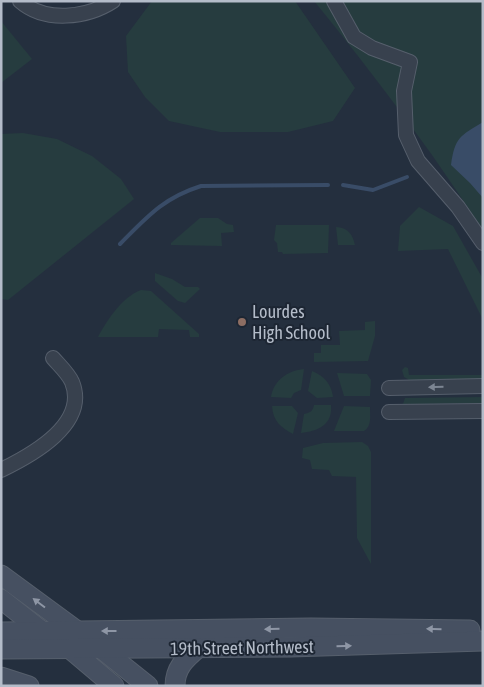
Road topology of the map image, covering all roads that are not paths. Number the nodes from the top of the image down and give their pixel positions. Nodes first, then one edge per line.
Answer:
1 (20, 1) edge
2 (113, 1) edge
3 (334, 1) edge
4 (483, 244) edge
5 (53, 358) dead end
6 (483, 386) edge
7 (389, 388) dead end
8 (483, 411) edge
9 (389, 412) dead end
10 (1, 470) edge
11 (1, 575) edge
12 (1, 599) edge
13 (483, 631) edge
14 (1, 632) edge
15 (43, 632) junction
16 (72, 640) junction
17 (483, 640) edge
18 (198, 648) junction
19 (1, 649) edge
20 (103, 650) junction
21 (1, 677) edge
22 (29, 686) edge
23 (114, 686) edge
24 (148, 686) edge
25 (175, 686) edge

1 - 2 street
3 - 4 street
5 - 10 street
6 -> 7 street
8 - 9 street
16 -> 11 main road
12 - 15 main road
13 -> 16 main road, 19th Street Northwest
14 - 15 main road
15 - 16 main road
16 - 19 main road, 19th Street Northwest
16 - 20 main road, 19th Street Northwest
16 - 23 main road
18 -> 17 main road, 19th Street Northwest
18 - 20 main road, 19th Street Northwest
18 - 25 main road
20 - 24 main road
21 - 22 main road

